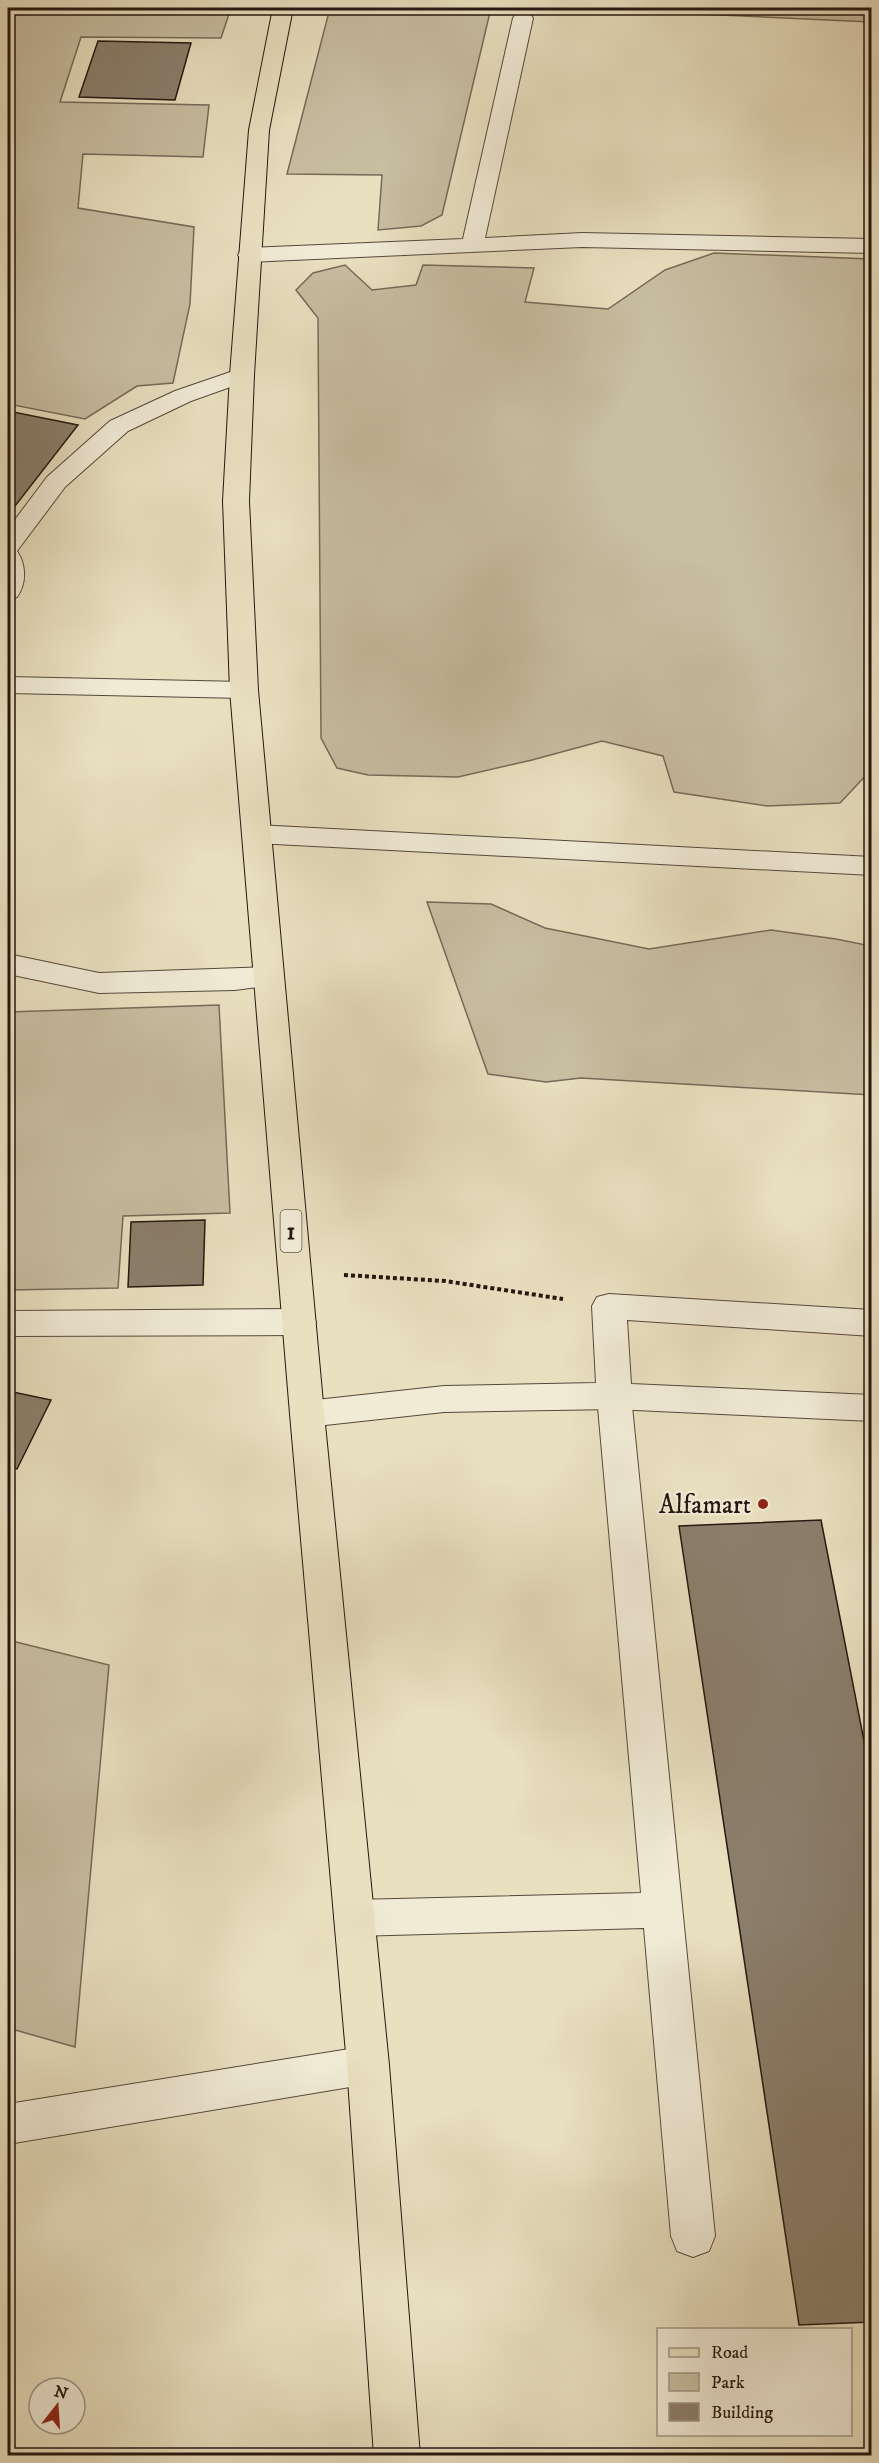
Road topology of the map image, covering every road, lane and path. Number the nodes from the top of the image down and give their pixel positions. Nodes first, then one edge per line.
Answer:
1 (283, 8) edge
2 (523, 18) dead end
3 (473, 244) junction
4 (872, 246) edge
5 (249, 255) junction
6 (242, 375) junction
7 (8, 546) edge
8 (8, 557) edge
9 (8, 591) edge
10 (8, 685) edge
11 (244, 690) junction
12 (256, 834) junction
13 (872, 866) edge
14 (8, 964) edge
15 (269, 977) junction
16 (295, 1272) junction
17 (609, 1306) junction
18 (299, 1322) junction
19 (872, 1323) edge
20 (8, 1324) edge
21 (614, 1396) junction
22 (872, 1408) edge
23 (307, 1414) junction
24 (662, 1910) junction
25 (354, 1918) junction
26 (368, 2065) junction
27 (8, 2124) edge
28 (693, 2236) dead end
29 (397, 2456) edge

1 - 5 main road, 1
2 - 3 street
3 - 4 street
3 - 5 street
5 - 6 main road, 1
6 - 7 street
6 - 11 main road, 1
8 - 9 street
10 - 11 street
11 - 12 main road, 1
12 - 13 street
12 - 15 main road, 1
14 - 15 street
15 - 16 main road, 1
16 - 17 path
16 - 18 main road, 1
17 - 19 street
17 - 21 street
18 - 20 street
18 - 23 main road, 1
21 - 22 street
21 - 23 street
21 - 24 street
23 - 25 main road, 1
24 - 25 street
24 - 28 street
25 - 26 main road, 1
26 - 27 street
26 - 29 main road, 1

